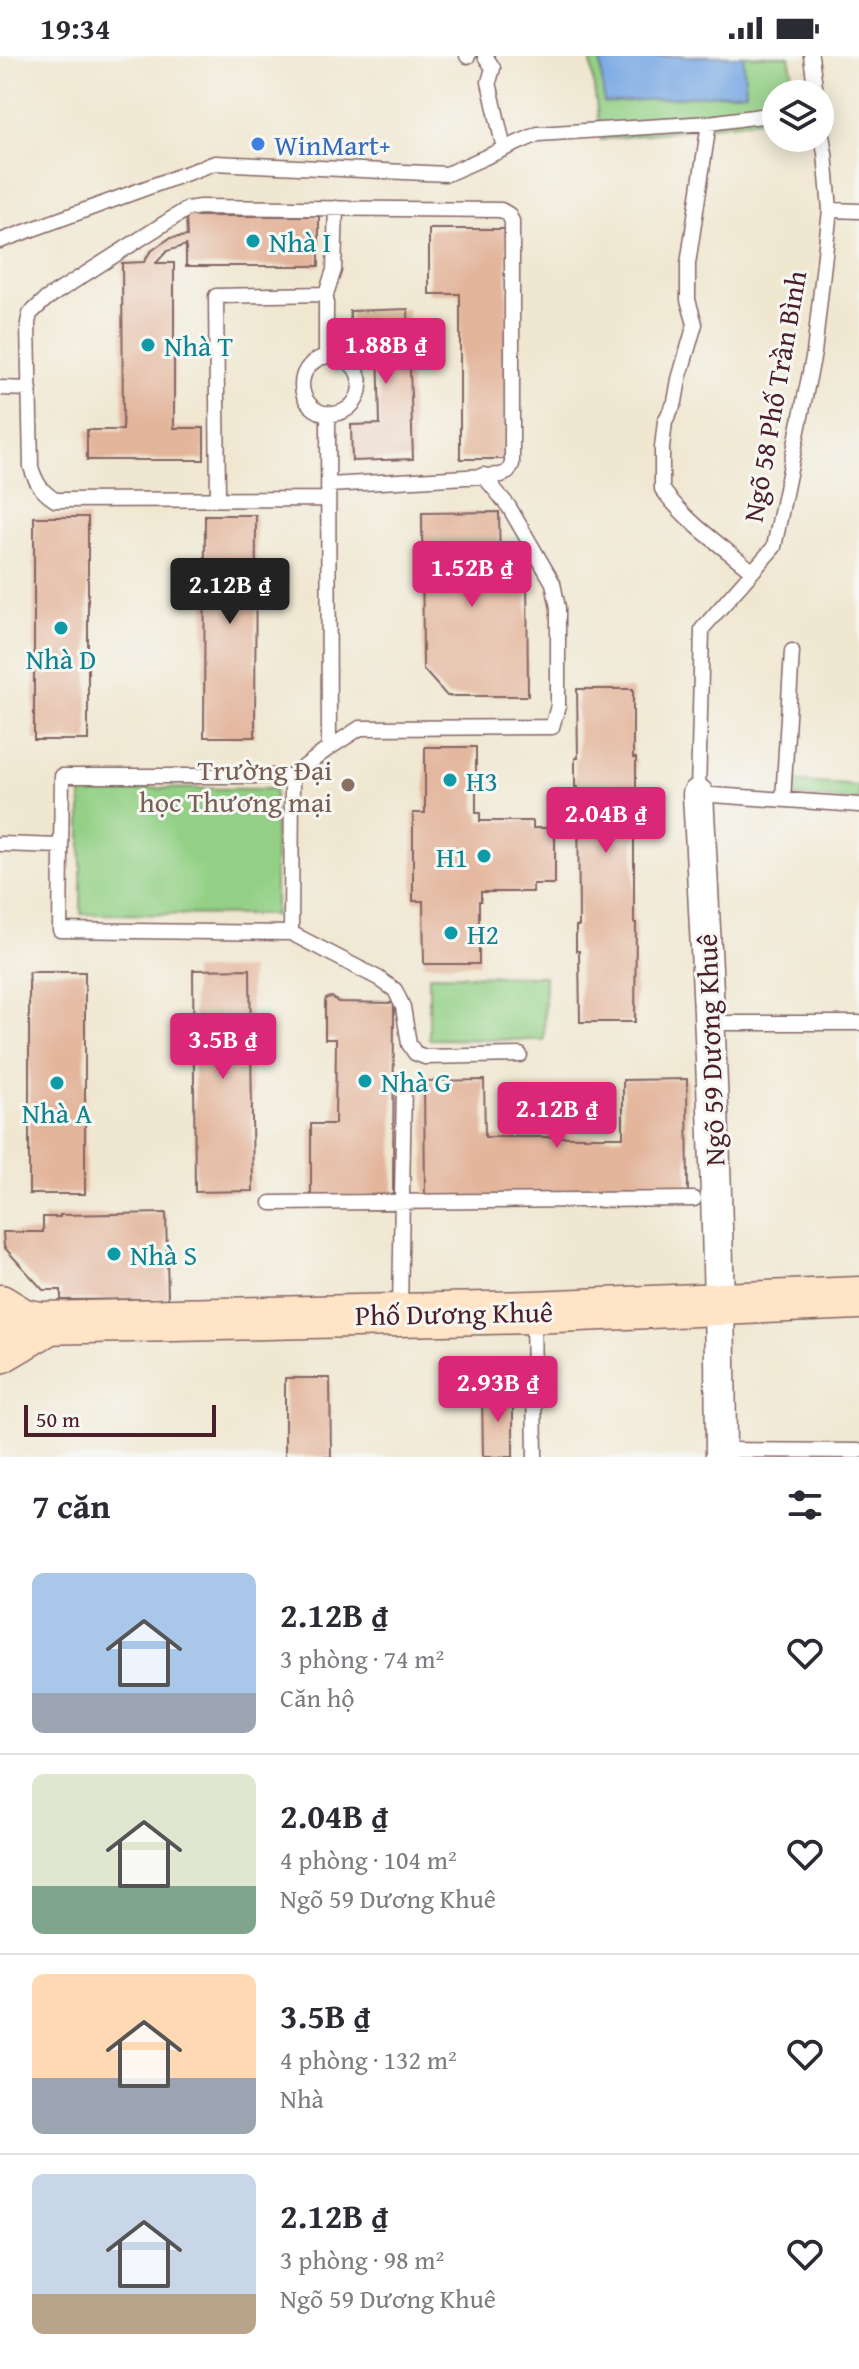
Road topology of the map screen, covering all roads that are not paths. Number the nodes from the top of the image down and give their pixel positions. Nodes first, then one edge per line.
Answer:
1 (485, 56) edge
2 (811, 56) edge
3 (814, 80) edge
4 (762, 116) edge
5 (709, 123) junction
6 (504, 149) junction
7 (825, 152) edge
8 (336, 208) junction
9 (830, 210) junction
10 (859, 211) edge
11 (0, 241) edge
12 (326, 294) junction
13 (326, 356) junction
14 (0, 388) edge
15 (30, 389) junction
16 (328, 413) junction
17 (483, 475) junction
18 (328, 492) junction
19 (218, 499) junction
20 (752, 571) junction
21 (792, 651) dead end
22 (329, 748) junction
23 (292, 776) junction
24 (698, 794) junction
25 (783, 800) junction
26 (859, 805) edge
27 (0, 844) edge
28 (61, 846) junction
29 (291, 933) junction
30 (710, 1023) junction
31 (859, 1023) edge
32 (520, 1055) dead end
33 (404, 1084) dead end
34 (694, 1199) dead end
35 (271, 1203) dead end
36 (402, 1203) junction
37 (859, 1298) edge
38 (721, 1305) junction
39 (0, 1306) edge
40 (533, 1312) junction
41 (400, 1314) junction
42 (49, 1323) junction
43 (0, 1352) edge
44 (859, 1451) edge
45 (721, 1453) edge
46 (535, 1457) edge

1 - 6 lane
2 - 3 lane
4 - 5 lane
5 - 6 lane
5 - 20 lane
6 - 11 lane
7 - 9 lane, Ngõ 58 Phố Trần Bình
8 - 12 lane
8 - 15 lane
8 - 17 lane
9 - 10 lane
9 - 20 lane, Ngõ 58 Phố Trần Bình
12 - 13 lane
12 - 19 lane
13 - 16 lane
13 - 16 lane
14 - 15 lane
15 - 19 lane
16 - 18 lane
17 - 18 lane
17 - 22 lane
18 - 19 lane
18 - 22 lane
20 - 24 lane, Ngõ 58 Phố Trần Bình
21 - 25 lane
22 - 23 lane
23 - 28 lane
23 - 29 lane
24 - 25 lane
24 - 30 street, Ngõ 59 Dương Khuê
25 - 26 lane
27 - 28 lane
28 - 29 lane
29 - 32 lane
30 - 31 lane
30 - 38 street, Ngõ 59 Dương Khuê
33 - 36 lane
34 - 36 lane
35 - 36 lane
36 - 41 lane
37 - 38 street, Phố Dương Khuê
38 - 40 street, Phố Dương Khuê
38 - 45 street, Ngõ 59 Dương Khuê
39 - 42 street, Phố Dương Khuê
40 - 41 street, Phố Dương Khuê
40 - 46 lane
41 - 42 street, Phố Dương Khuê
42 - 43 street, Phố Dương Khuê
44 - 45 lane

